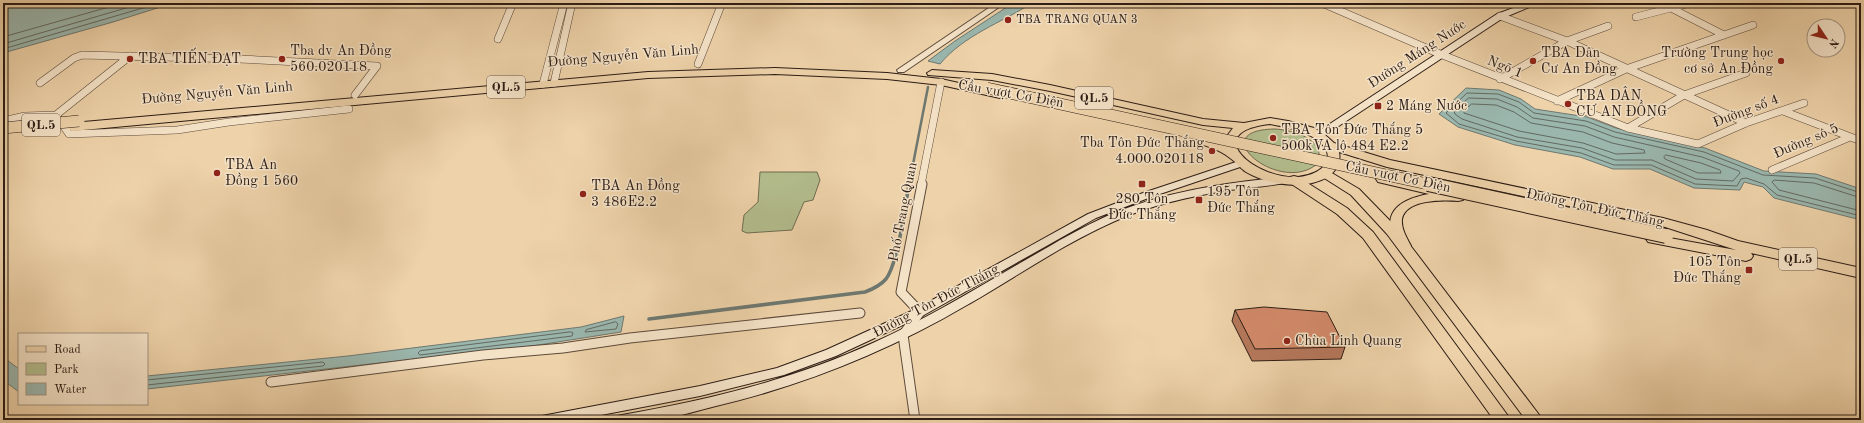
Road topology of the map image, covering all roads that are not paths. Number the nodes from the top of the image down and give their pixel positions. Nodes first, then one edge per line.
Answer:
1 (513, 3) edge
2 (564, 3) edge
3 (572, 3) edge
4 (722, 3) edge
5 (1001, 3) edge
6 (1322, 3) edge
7 (1535, 3) edge
8 (1661, 3) edge
9 (1690, 3) edge
10 (1671, 8) junction
11 (1500, 16) junction
12 (1636, 17) dead end
13 (1753, 25) dead end
14 (1608, 26) dead end
15 (1724, 35) junction
16 (498, 39) dead end
17 (1566, 42) junction
18 (1440, 54) junction
19 (130, 56) junction
20 (698, 64) junction
21 (1626, 69) junction
22 (901, 70) junction
23 (1746, 73) dead end
24 (943, 78) junction
25 (1500, 79) junction
26 (549, 80) junction
27 (40, 83) dead end
28 (355, 95) junction
29 (1684, 95) junction
30 (1557, 101) junction
31 (1804, 103) dead end
32 (349, 109) dead end
33 (1783, 111) junction
34 (56, 115) junction
35 (3, 121) edge
36 (1746, 123) junction
37 (75, 124) junction
38 (1243, 126) junction
39 (3, 128) edge
40 (1628, 128) junction
41 (3, 134) edge
42 (1318, 135) junction
43 (1850, 137) junction
44 (1861, 141) edge
45 (1698, 144) joint
46 (1329, 145) junction
47 (1238, 159) junction
48 (1328, 170) junction
49 (1772, 170) dead end
50 (1290, 180) junction
51 (1458, 197) junction
52 (1404, 246) junction
53 (1736, 249) junction
54 (1861, 273) edge
55 (1426, 277) junction
56 (1402, 280) junction
57 (1861, 282) edge
58 (920, 312) junction
59 (860, 313) dead end
60 (903, 335) junction
61 (271, 382) dead end
62 (547, 420) edge
63 (622, 420) edge
64 (915, 420) edge
65 (1503, 420) edge
66 (1535, 420) edge

1 - 16 street
2 - 26 street
3 - 26 street
4 - 20 street
5 - 22 street
6 - 18 street, Ngõ 1
7 - 11 main road, Đường Máng Nước
8 - 10 street
9 - 10 street
10 - 12 street
10 - 15 street
11 - 17 street
11 - 18 main road, Đường Máng Nước
13 - 15 street
14 - 17 street
15 - 21 street
17 - 21 street
17 - 25 street
18 - 25 street, Ngõ 1
18 - 42 main road, Đường Máng Nước
19 - 27 street
19 - 28 street
19 - 34 street
20 - 22 main road, Đường Nguyễn Văn Linh / QL.5
20 - 26 main road, Đường Nguyễn Văn Linh / QL.5
21 - 29 street
21 - 30 street
22 - 24 main road, Đường Nguyễn Văn Linh / QL.5
23 - 29 street
24 - 26 main road, Đường Nguyễn Văn Linh / QL.5
24 - 38 main road, Đường Nguyễn Văn Linh / QL.5
24 - 47 main road, Đường Nguyễn Văn Linh / QL.5
24 - 53 main road, Cầu vượt Cơ Điện, bridge
24 - 58 street, Phố Trang Quan
25 - 30 street, Ngõ 1
26 - 28 main road, Đường Nguyễn Văn Linh / QL.5
26 - 37 main road, Đường Nguyễn Văn Linh / QL.5
28 - 37 main road, Đường Nguyễn Văn Linh / QL.5
29 - 36 street
29 - 40 street
30 - 40 street, Ngõ 1
31 - 33 street, Đường số 4
32 - 34 street
33 - 36 street, Đường số 4
33 - 43 street
34 - 35 street
36 - 45 street, Đường số 4
37 - 39 main road, Đường Nguyễn Văn Linh / QL.5, bridge
37 - 41 main road, Đường Nguyễn Văn Linh / QL.5
38 - 42 main road, Đường Nguyễn Văn Linh
38 - 47 main road
40 - 45 street, Ngõ 1
42 - 46 main road, Đường Nguyễn Văn Linh
43 - 44 street
43 - 49 street, Đường sô 5
46 - 48 main road
46 - 53 main road, Đường Tôn Đức Thắng
47 - 50 main road, Đường Nguyễn Văn Linh
47 - 58 main road, Đường Tôn Đức Thắng
48 - 50 main road
48 - 51 main road, Đường Tôn Đức Thắng
48 - 52 main road
50 - 56 main road
50 - 60 main road, Đường Tôn Đức Thắng
51 - 52 main road
51 - 53 main road, Đường Tôn Đức Thắng
52 - 55 main road
53 - 54 main road, Đường Tôn Đức Thắng / QL.5
53 - 57 main road, Đường Tôn Đức Thắng / QL.5
55 - 56 main road
55 - 66 main road
56 - 65 main road
58 - 60 street
58 - 62 main road, Đường Tôn Đức Thắng
59 - 61 street
60 - 63 main road, Đường Tôn Đức Thắng
60 - 64 street

